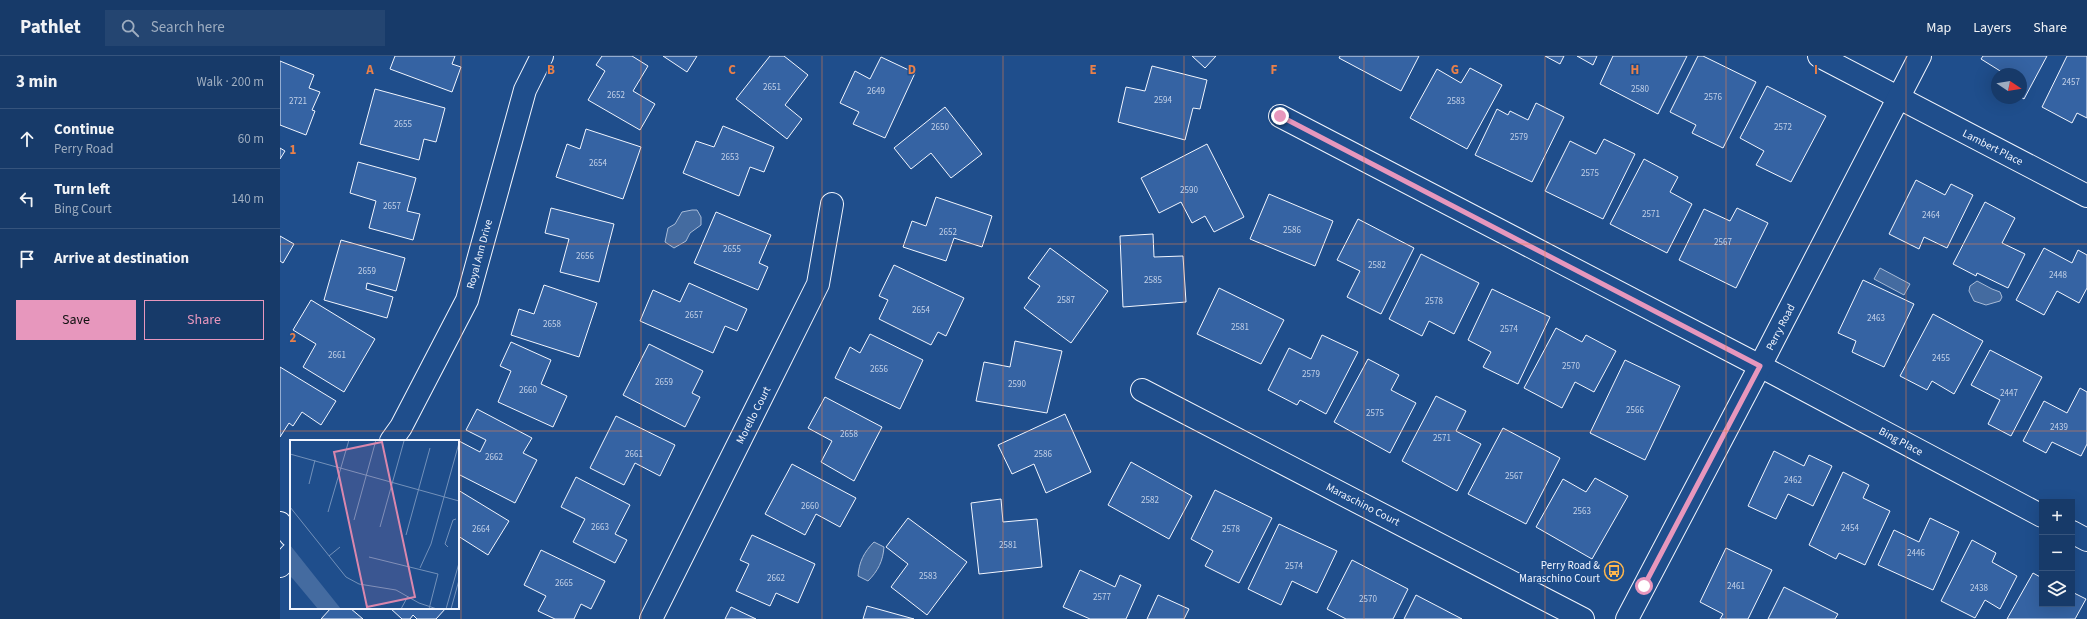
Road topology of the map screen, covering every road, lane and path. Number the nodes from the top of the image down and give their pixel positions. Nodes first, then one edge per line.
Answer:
1 (542, 56) edge
2 (1819, 56) edge
3 (1920, 56) edge
4 (1898, 98) junction
5 (1280, 116) dead end
6 (2087, 196) edge
7 (832, 204) dead end
8 (1760, 366) junction
9 (1142, 390) dead end
10 (392, 440) edge
11 (2039, 514) edge
12 (280, 523) edge
13 (2075, 534) edge
14 (290, 535) edge
15 (2087, 540) edge
16 (290, 555) edge
17 (280, 566) edge
18 (650, 619) edge
19 (1584, 619) edge
20 (1627, 619) edge

1 - 10 street, Royal Ann Drive
2 - 4 street, Lambert Place
3 - 4 street, Perry Road
4 - 6 street, Lambert Place
4 - 8 street, Perry Road
5 - 8 street, Bing Place
7 - 18 street, Morello Court
8 - 11 street, Bing Place
8 - 20 street, Perry Road
9 - 19 street, Maraschino Court
12 - 14 street
13 - 15 street
16 - 17 street

